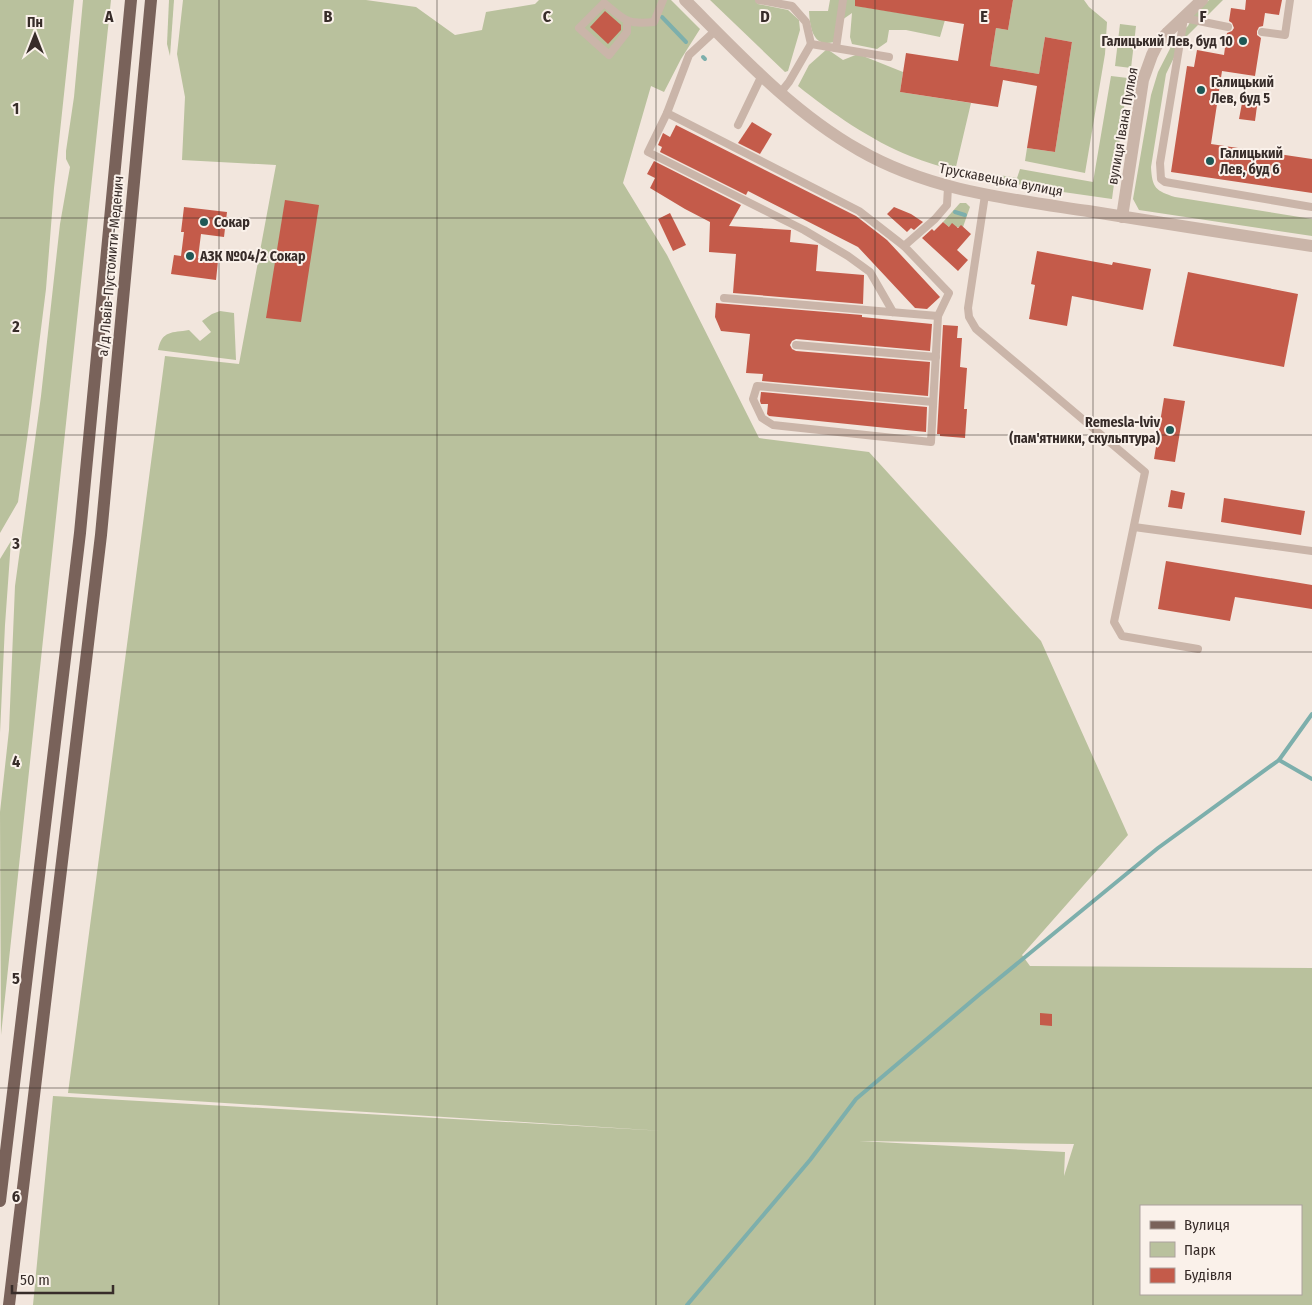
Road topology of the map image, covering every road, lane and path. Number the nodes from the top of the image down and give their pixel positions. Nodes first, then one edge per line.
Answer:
1 (131, 0) edge
2 (152, 0) edge
3 (663, 0) edge
4 (685, 0) edge
5 (759, 0) edge
6 (843, 0) edge
7 (1202, 0) edge
8 (1290, 0) edge
9 (1184, 18) junction
10 (627, 22) junction
11 (1228, 27) dead end
12 (716, 30) junction
13 (1262, 32) dead end
14 (811, 44) junction
15 (836, 48) junction
16 (889, 57) dead end
17 (762, 75) junction
18 (781, 92) junction
19 (667, 113) junction
20 (738, 125) dead end
21 (948, 187) junction
22 (986, 195) junction
23 (1312, 207) edge
24 (1122, 217) junction
25 (904, 246) junction
26 (1312, 246) edge
27 (724, 298) dead end
28 (893, 312) junction
29 (938, 316) junction
30 (796, 345) dead end
31 (936, 357) junction
32 (933, 402) junction
33 (1134, 527) junction
34 (1312, 552) edge
35 (1198, 649) dead end
36 (0, 1201) edge
37 (9, 1305) edge

1 - 36 main road
2 - 37 main road, а/д Львів-Пустомити-Меденич
3 - 10 lane
4 - 12 street, Трускавецька вулиця
5 - 14 lane
6 - 15 lane
7 - 9 street, вулиця Івана Пулюя
8 - 13 lane
9 - 11 lane
9 - 23 lane
9 - 24 street, вулиця Івана Пулюя
10 - 10 lane
12 - 17 street, Трускавецька вулиця
12 - 19 lane
14 - 15 lane
14 - 18 lane
15 - 16 lane
17 - 18 street, Трускавецька вулиця
17 - 20 lane
18 - 21 street, Трускавецька вулиця
19 - 25 lane
19 - 28 lane
21 - 22 street, Трускавецька вулиця
21 - 25 lane
22 - 24 street, Трускавецька вулиця
22 - 33 lane
24 - 26 street, Трускавецька вулиця
25 - 29 lane
27 - 28 lane
28 - 29 lane
29 - 31 lane
30 - 31 lane
31 - 32 lane
32 - 32 lane
33 - 34 lane
33 - 35 lane

